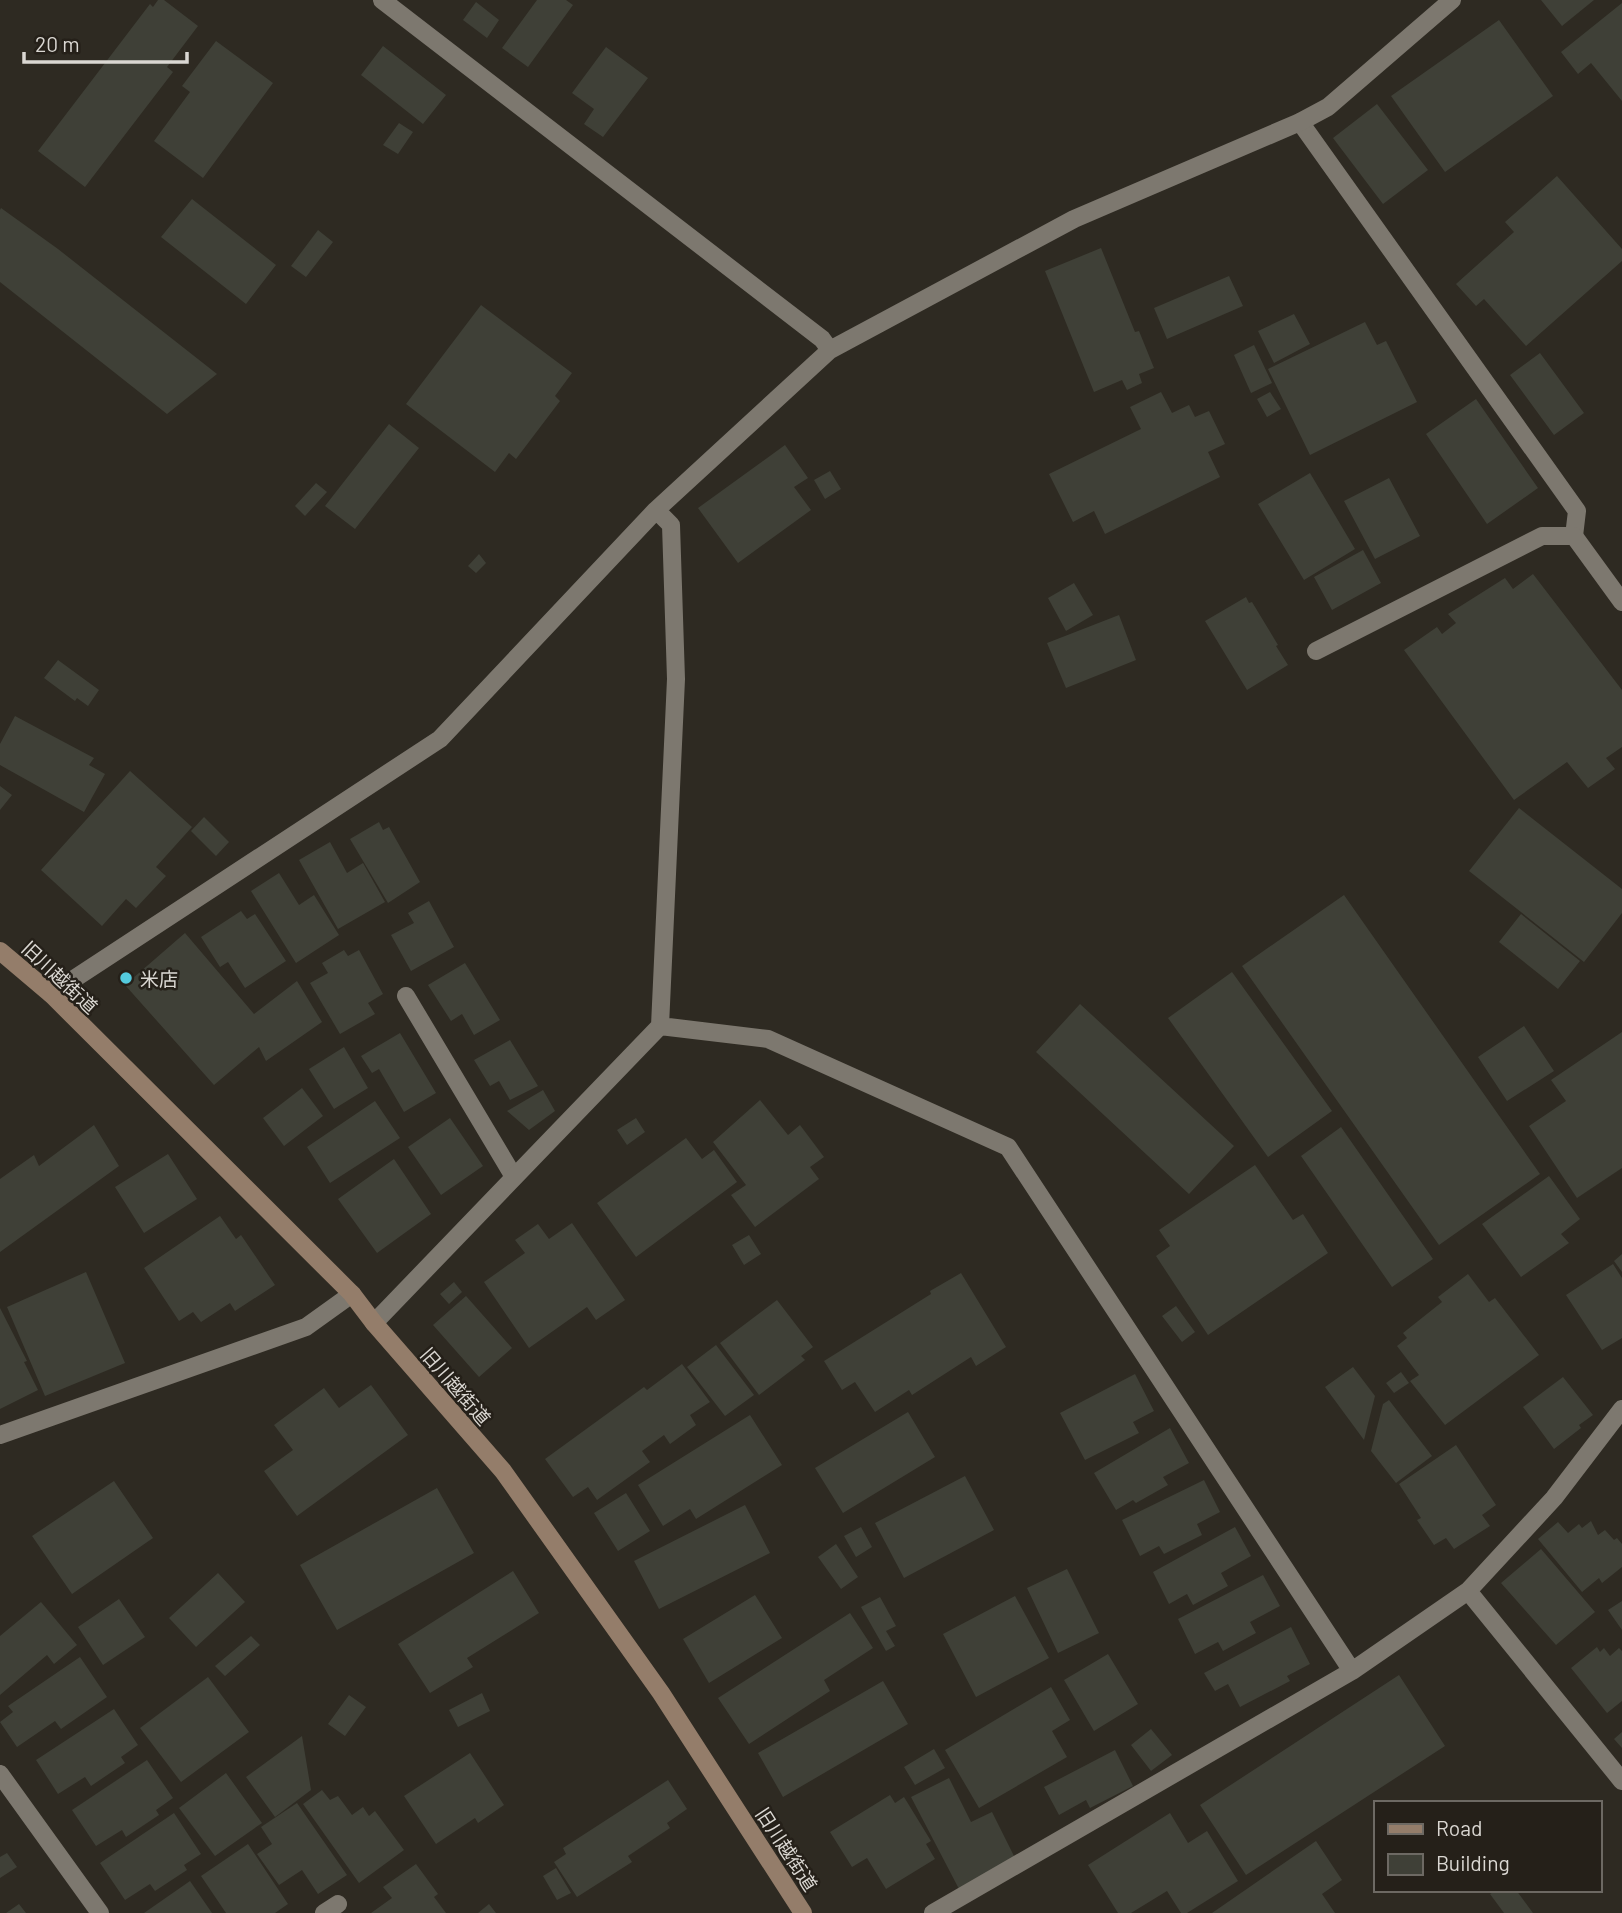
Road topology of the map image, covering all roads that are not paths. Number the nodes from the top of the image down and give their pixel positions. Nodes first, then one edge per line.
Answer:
1 (382, 0) edge
2 (1452, 0) edge
3 (1300, 122) junction
4 (830, 350) junction
5 (656, 510) junction
6 (1574, 536) junction
7 (1622, 602) edge
8 (1316, 651) dead end
9 (0, 951) edge
10 (51, 995) junction
11 (406, 996) dead end
12 (660, 1026) junction
13 (514, 1177) junction
14 (352, 1294) junction
15 (374, 1323) junction
16 (1622, 1409) edge
17 (0, 1435) edge
18 (1468, 1591) junction
19 (1352, 1671) junction
20 (0, 1774) edge
21 (1622, 1781) edge
22 (100, 1913) edge
23 (803, 1913) edge
24 (933, 1913) edge

1 - 4 street
2 - 3 street
3 - 4 street
3 - 6 street
4 - 5 street
5 - 10 street
5 - 12 street
6 - 7 street
6 - 8 street
9 - 10 main road, 旧川越街道
10 - 14 main road, 旧川越街道
11 - 13 street
12 - 13 street
12 - 19 street
13 - 15 street
14 - 15 main road, 旧川越街道
14 - 17 street
15 - 23 main road, 旧川越街道
16 - 18 street
18 - 19 street
18 - 21 street
19 - 24 street
20 - 22 street

